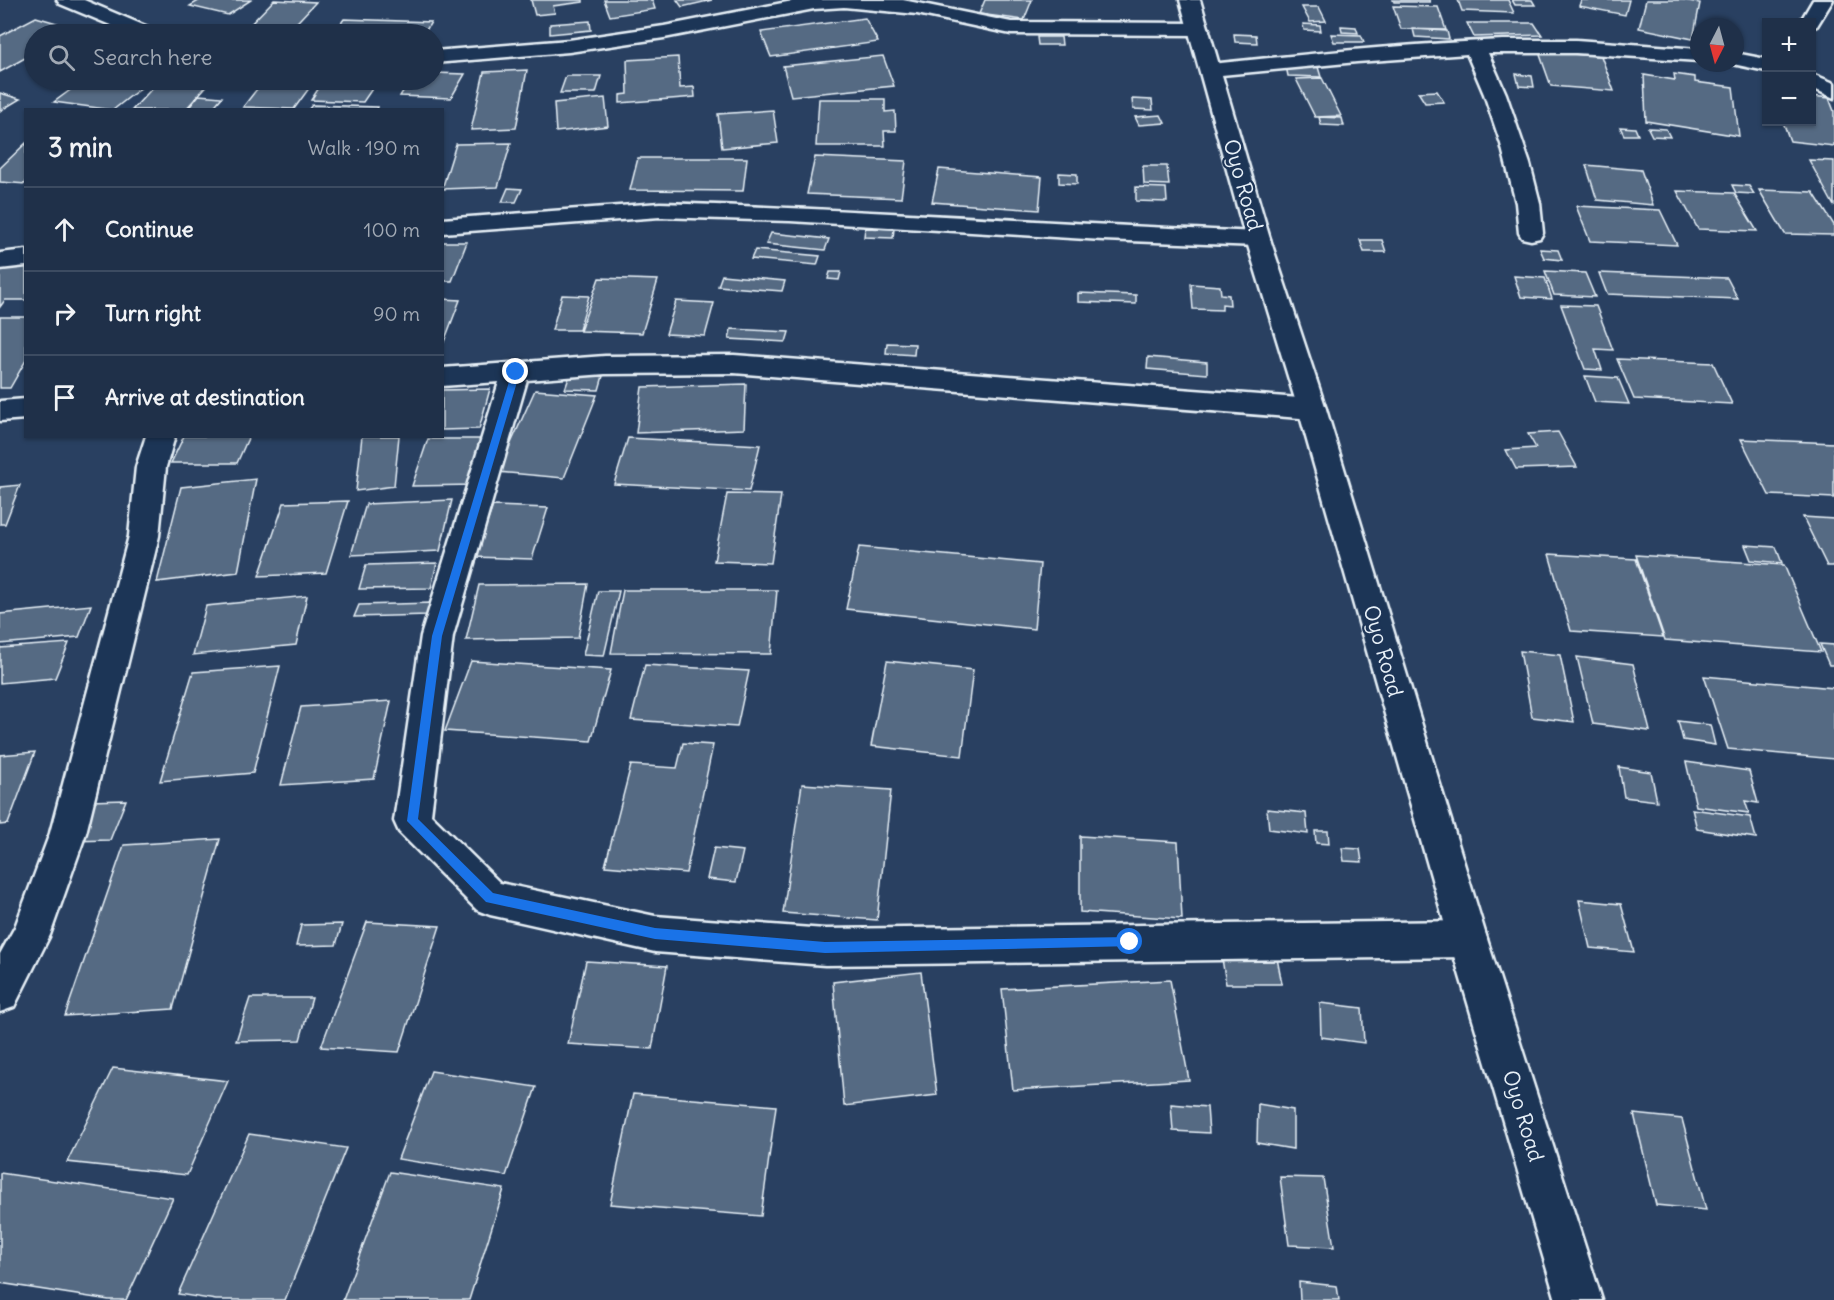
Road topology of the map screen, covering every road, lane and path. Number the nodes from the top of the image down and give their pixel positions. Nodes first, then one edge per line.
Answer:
1 (68, 0) edge
2 (1823, 0) edge
3 (1195, 14) edge
4 (1812, 18) edge
5 (124, 24) edge
6 (1476, 47) junction
7 (1690, 54) edge
8 (444, 56) edge
9 (1744, 61) edge
10 (1762, 64) edge
11 (1211, 70) junction
12 (1816, 82) edge
13 (1834, 91) edge
14 (444, 226) edge
15 (1531, 233) dead end
16 (1258, 239) junction
17 (24, 258) edge
18 (0, 261) edge
19 (516, 372) junction
20 (444, 377) edge
21 (24, 409) edge
22 (1312, 409) junction
23 (0, 411) edge
24 (157, 438) edge
25 (1468, 939) junction
26 (0, 993) edge
27 (1579, 1300) edge

1 - 5 main road
2 - 4 main road
3 - 8 main road
3 - 11 main road, Oyo Road
6 - 7 main road
6 - 11 main road
6 - 15 main road
9 - 10 main road
11 - 16 main road, Oyo Road
12 - 13 main road
14 - 16 main road
16 - 22 main road, Oyo Road
17 - 18 main road
19 - 20 main road
19 - 22 main road
19 - 25 main road
21 - 23 main road
22 - 25 main road, Oyo Road
24 - 26 main road
25 - 27 main road, Oyo Road

